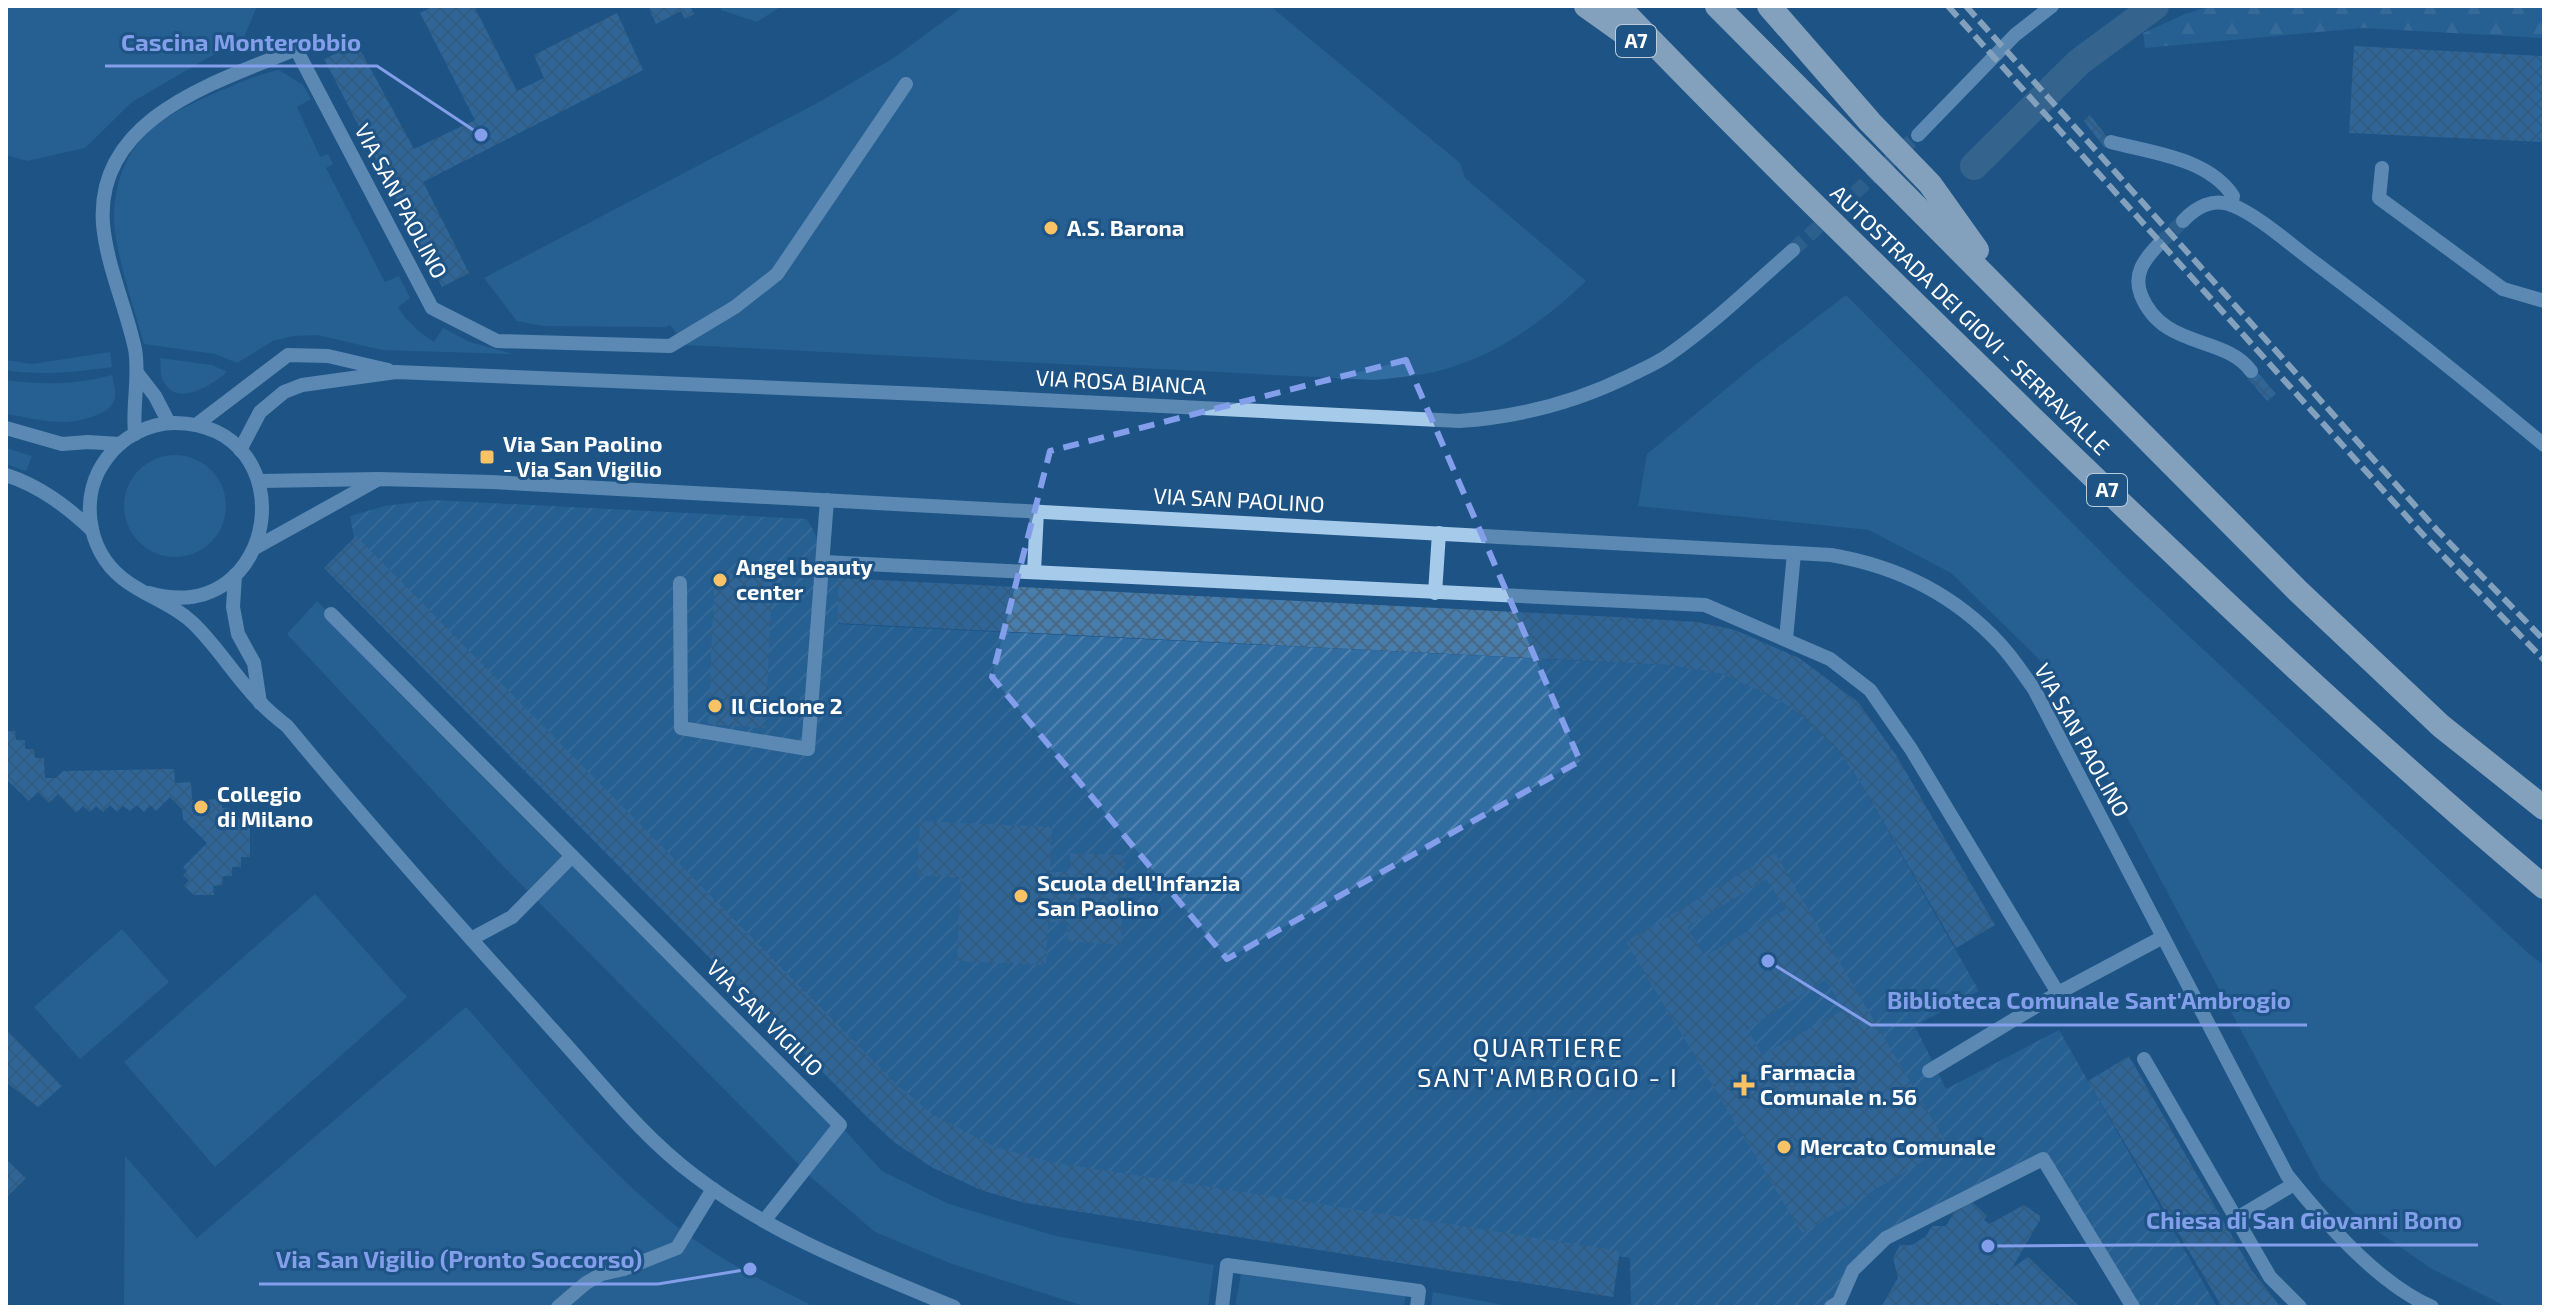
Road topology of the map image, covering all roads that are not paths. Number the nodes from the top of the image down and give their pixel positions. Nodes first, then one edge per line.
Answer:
1 (1586, 6) edge
2 (1618, 6) edge
3 (1717, 6) edge
4 (1769, 6) edge
5 (2052, 6) edge
6 (1685, 76) junction
7 (906, 84) dead end
8 (1918, 135) tunnel mouth
9 (2111, 142) dead end
10 (2382, 168) dead end
11 (2231, 205) junction
12 (2183, 221) tunnel mouth
13 (2158, 245) tunnel mouth
14 (1793, 250) tunnel mouth
15 (2544, 301) edge
16 (2018, 307) junction
17 (2251, 371) dead end
18 (396, 372) junction
19 (138, 374) junction
20 (169, 423) junction
21 (196, 425) junction
22 (6, 428) edge
23 (135, 434) junction
24 (120, 444) junction
25 (2544, 445) edge
26 (240, 450) junction
27 (6, 475) edge
28 (379, 479) junction
29 (259, 481) junction
30 (827, 500) junction
31 (1037, 511) junction
32 (92, 530) junction
33 (1439, 533) junction
34 (255, 548) junction
35 (1794, 553) junction
36 (824, 562) junction
37 (1034, 572) junction
38 (235, 575) junction
39 (680, 583) dead end
40 (149, 593) junction
41 (1435, 593) junction
42 (331, 614) dead end
43 (1786, 639) junction
44 (260, 703) junction
45 (2544, 808) edge
46 (572, 856) junction
47 (2544, 887) edge
48 (2163, 937) junction
49 (471, 939) junction
50 (2058, 993) junction
51 (2144, 1059) dead end
52 (1929, 1071) dead end
53 (2294, 1184) junction
54 (713, 1189) junction
55 (2237, 1218) junction
56 (764, 1221) junction
57 (558, 1307) edge
58 (954, 1307) edge
59 (1222, 1307) edge
60 (1417, 1307) edge
61 (1831, 1307) edge
62 (2133, 1307) edge
63 (2300, 1307) edge
64 (2432, 1307) edge

1 - 6 highway, A7
2 - 6 highway, AUTOSTRADA DEI GIOVI - SERRAVALLE / A7
3 - 16 highway, AUTOSTRADA DEI GIOVI - SERRAVALLE
4 - 16 highway
5 - 8 street
6 - 47 highway, AUTOSTRADA DEI GIOVI - SERRAVALLE / A7
7 - 19 street, VIA SAN PAOLINO
9 - 11 street
10 - 15 street
11 - 12 street
11 - 25 street
13 - 17 street
14 - 18 street, VIA ROSA BIANCA
16 - 45 highway, AUTOSTRADA DEI GIOVI - SERRAVALLE
18 - 21 street, VIA ROSA BIANCA
18 - 26 street, VIA ROSA BIANCA
19 - 20 street, VIA SAN PAOLINO
19 - 23 street, VIA SAN PAOLINO
20 - 21 street
20 - 23 street
21 - 26 street
22 - 24 street
23 - 24 street
24 - 32 street
26 - 29 street
27 - 32 street
28 - 29 street, VIA SAN PAOLINO
28 - 30 street, VIA SAN PAOLINO
28 - 34 street
29 - 34 street
30 - 31 street, VIA SAN PAOLINO
30 - 36 street
31 - 33 street, VIA SAN PAOLINO
31 - 37 street
32 - 40 street
33 - 35 street, VIA SAN PAOLINO
33 - 41 street
34 - 38 street
35 - 43 street
35 - 48 street, VIA SAN PAOLINO
36 - 37 street
36 - 39 street
37 - 41 street
38 - 40 street
38 - 44 street
40 - 44 street
41 - 43 street
42 - 46 street, VIA SAN VIGILIO
43 - 50 street
44 - 49 street
46 - 49 street
46 - 56 street, VIA SAN VIGILIO
48 - 50 street
48 - 53 street, VIA SAN PAOLINO
49 - 54 street
50 - 52 street
51 - 55 street
53 - 55 street
53 - 64 street, VIA SAN PAOLINO
54 - 56 street
54 - 57 street
55 - 63 street
56 - 58 street
59 - 60 street
61 - 62 street

